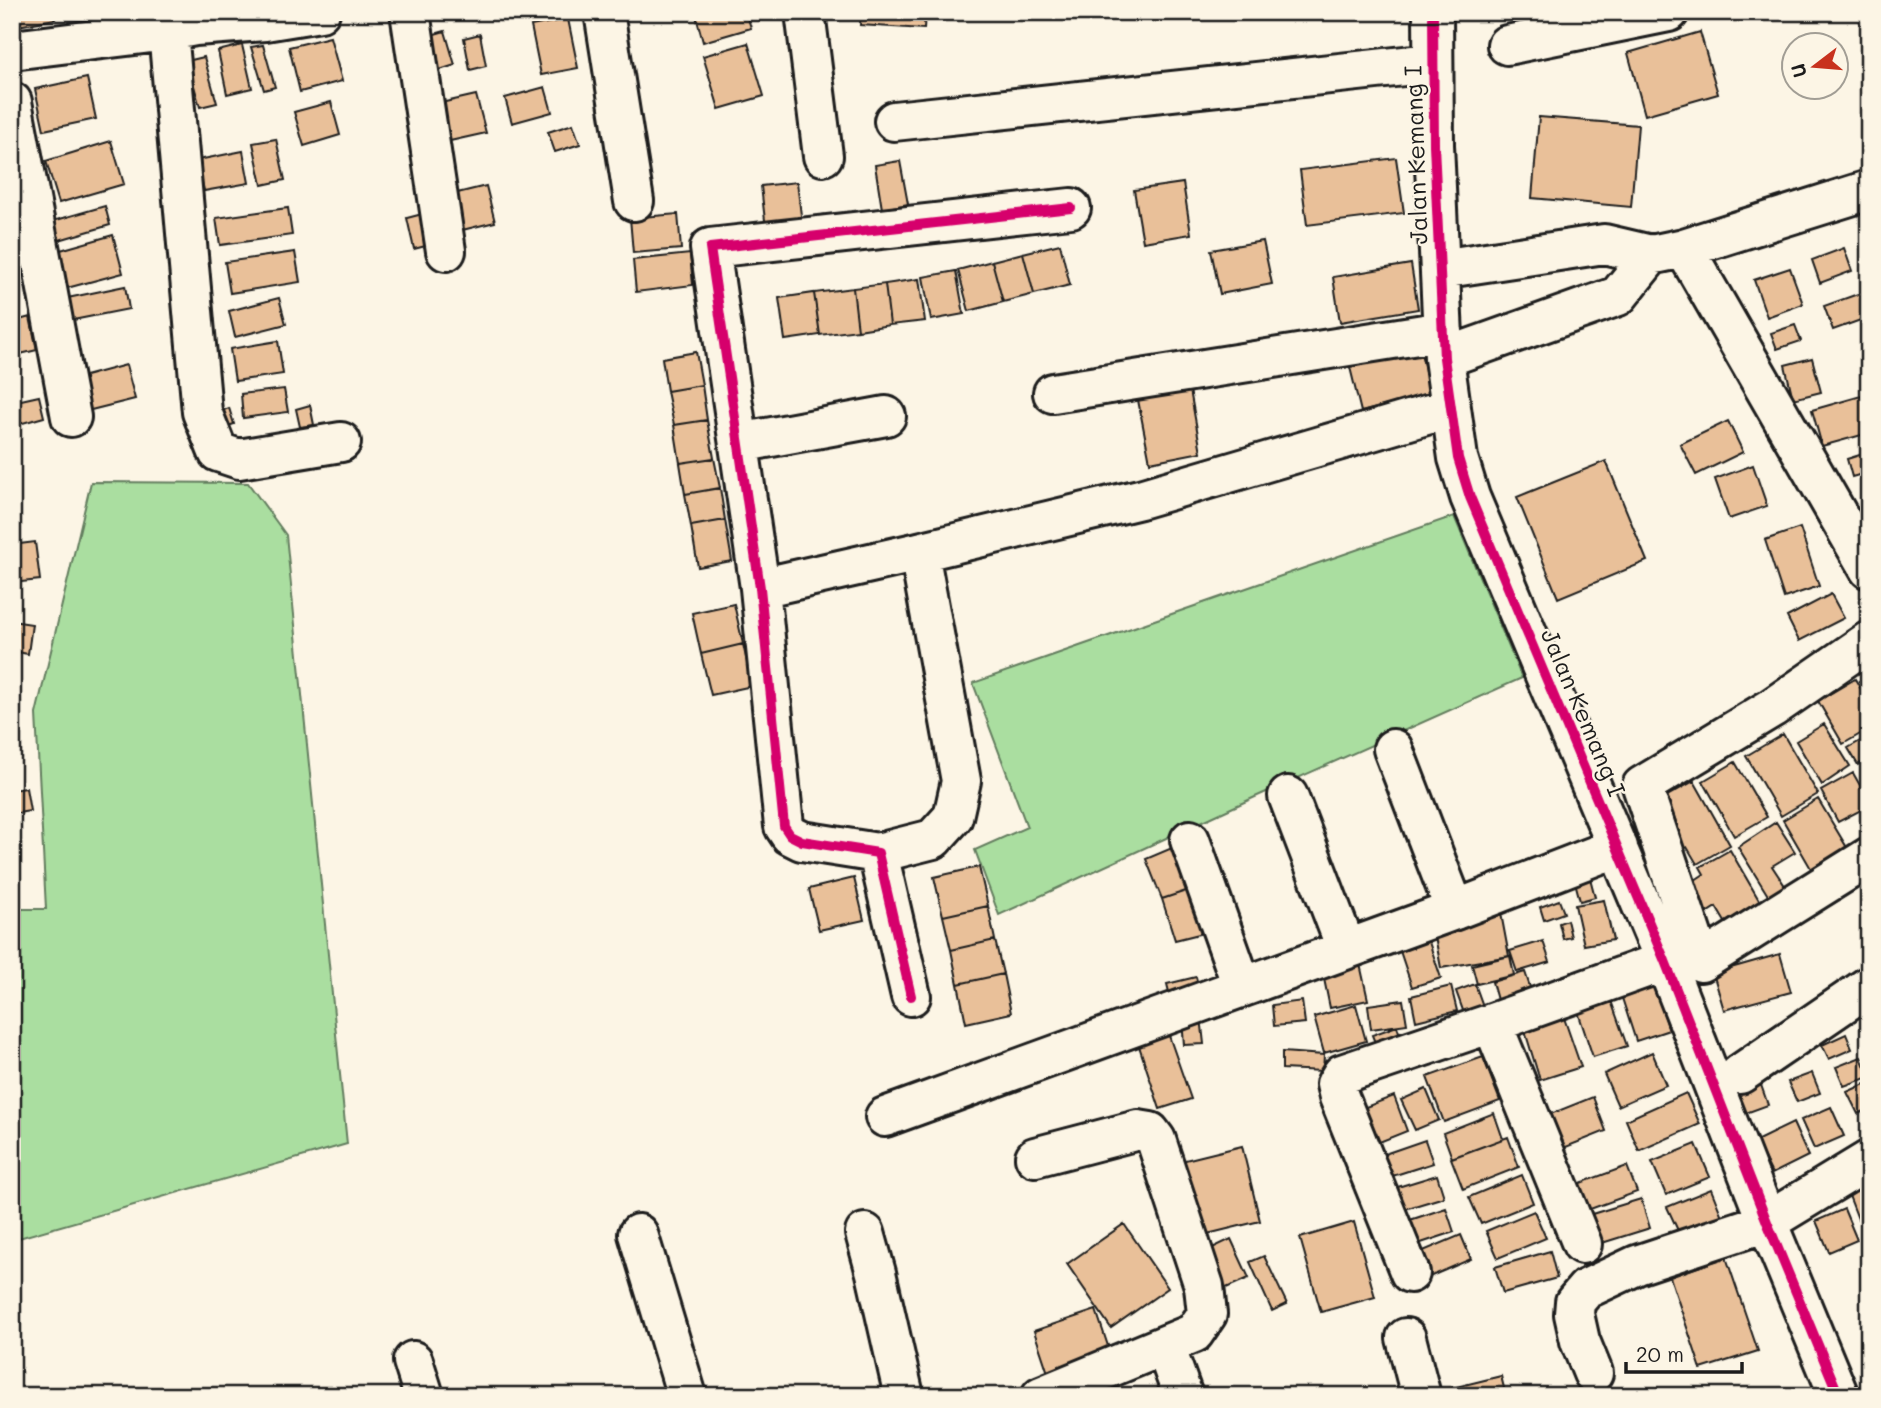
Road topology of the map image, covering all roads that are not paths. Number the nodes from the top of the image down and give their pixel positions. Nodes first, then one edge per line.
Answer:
1 (320, 12) edge
2 (410, 12) edge
3 (604, 12) edge
4 (804, 12) edge
5 (1433, 12) edge
6 (1669, 12) edge
7 (167, 22) edge
8 (1507, 45) dead end
9 (12, 50) edge
10 (1432, 63) junction
11 (12, 102) edge
12 (894, 121) dead end
13 (823, 156) dead end
14 (1869, 190) edge
15 (634, 201) dead end
16 (1071, 208) dead end
17 (446, 251) dead end
18 (1668, 251) junction
19 (1440, 269) junction
20 (1443, 345) junction
21 (1054, 393) dead end
22 (1450, 408) junction
23 (71, 416) dead end
24 (886, 416) dead end
25 (341, 442) dead end
26 (739, 443) junction
27 (919, 552) junction
28 (1869, 569) edge
29 (760, 588) junction
30 (1869, 641) edge
31 (1393, 749) dead end
32 (1288, 796) dead end
33 (1190, 840) dead end
34 (1618, 847) junction
35 (878, 853) junction
36 (1869, 857) edge
37 (1455, 910) junction
38 (1346, 948) junction
39 (1665, 961) junction
40 (1242, 986) junction
41 (1869, 986) edge
42 (911, 996) dead end
43 (1492, 1023) junction
44 (1740, 1074) dead end
45 (885, 1117) dead end
46 (1035, 1157) dead end
47 (1869, 1160) edge
48 (1768, 1222) junction
49 (865, 1233) dead end
50 (638, 1234) dead end
51 (1582, 1244) dead end
52 (1409, 1273) dead end
53 (1406, 1338) dead end
54 (1165, 1346) junction
55 (1593, 1373) dead end
56 (687, 1396) edge
57 (904, 1396) edge
58 (1041, 1396) edge
59 (1183, 1396) edge
60 (1421, 1396) edge
61 (1839, 1396) edge

1 - 7 street
2 - 17 street
3 - 15 street
4 - 13 street
5 - 10 street, Jalan Kemang I
6 - 8 street
7 - 9 street
7 - 25 street
10 - 12 street
10 - 19 street, Jalan Kemang I
11 - 23 street
14 - 18 street
16 - 26 street
18 - 19 street
18 - 20 street
18 - 28 street
19 - 20 street, Jalan Kemang I
20 - 21 street
20 - 22 street, Jalan Kemang I
22 - 27 street
22 - 34 street, Jalan Kemang I
24 - 26 street
26 - 29 street
27 - 29 street
27 - 35 street
29 - 35 street
30 - 36 street
31 - 37 street
32 - 38 street
33 - 40 street
34 - 37 street
34 - 39 street, Jalan Kemang I
35 - 42 street
37 - 38 street
38 - 40 street
39 - 43 street
39 - 48 street, Jalan Kemang I
40 - 45 street
41 - 44 street
43 - 51 street
43 - 52 street
46 - 54 street
47 - 48 street
48 - 55 street
48 - 61 street, Jalan Kemang I
49 - 57 street
50 - 56 street
53 - 60 street
54 - 58 street
54 - 59 street

